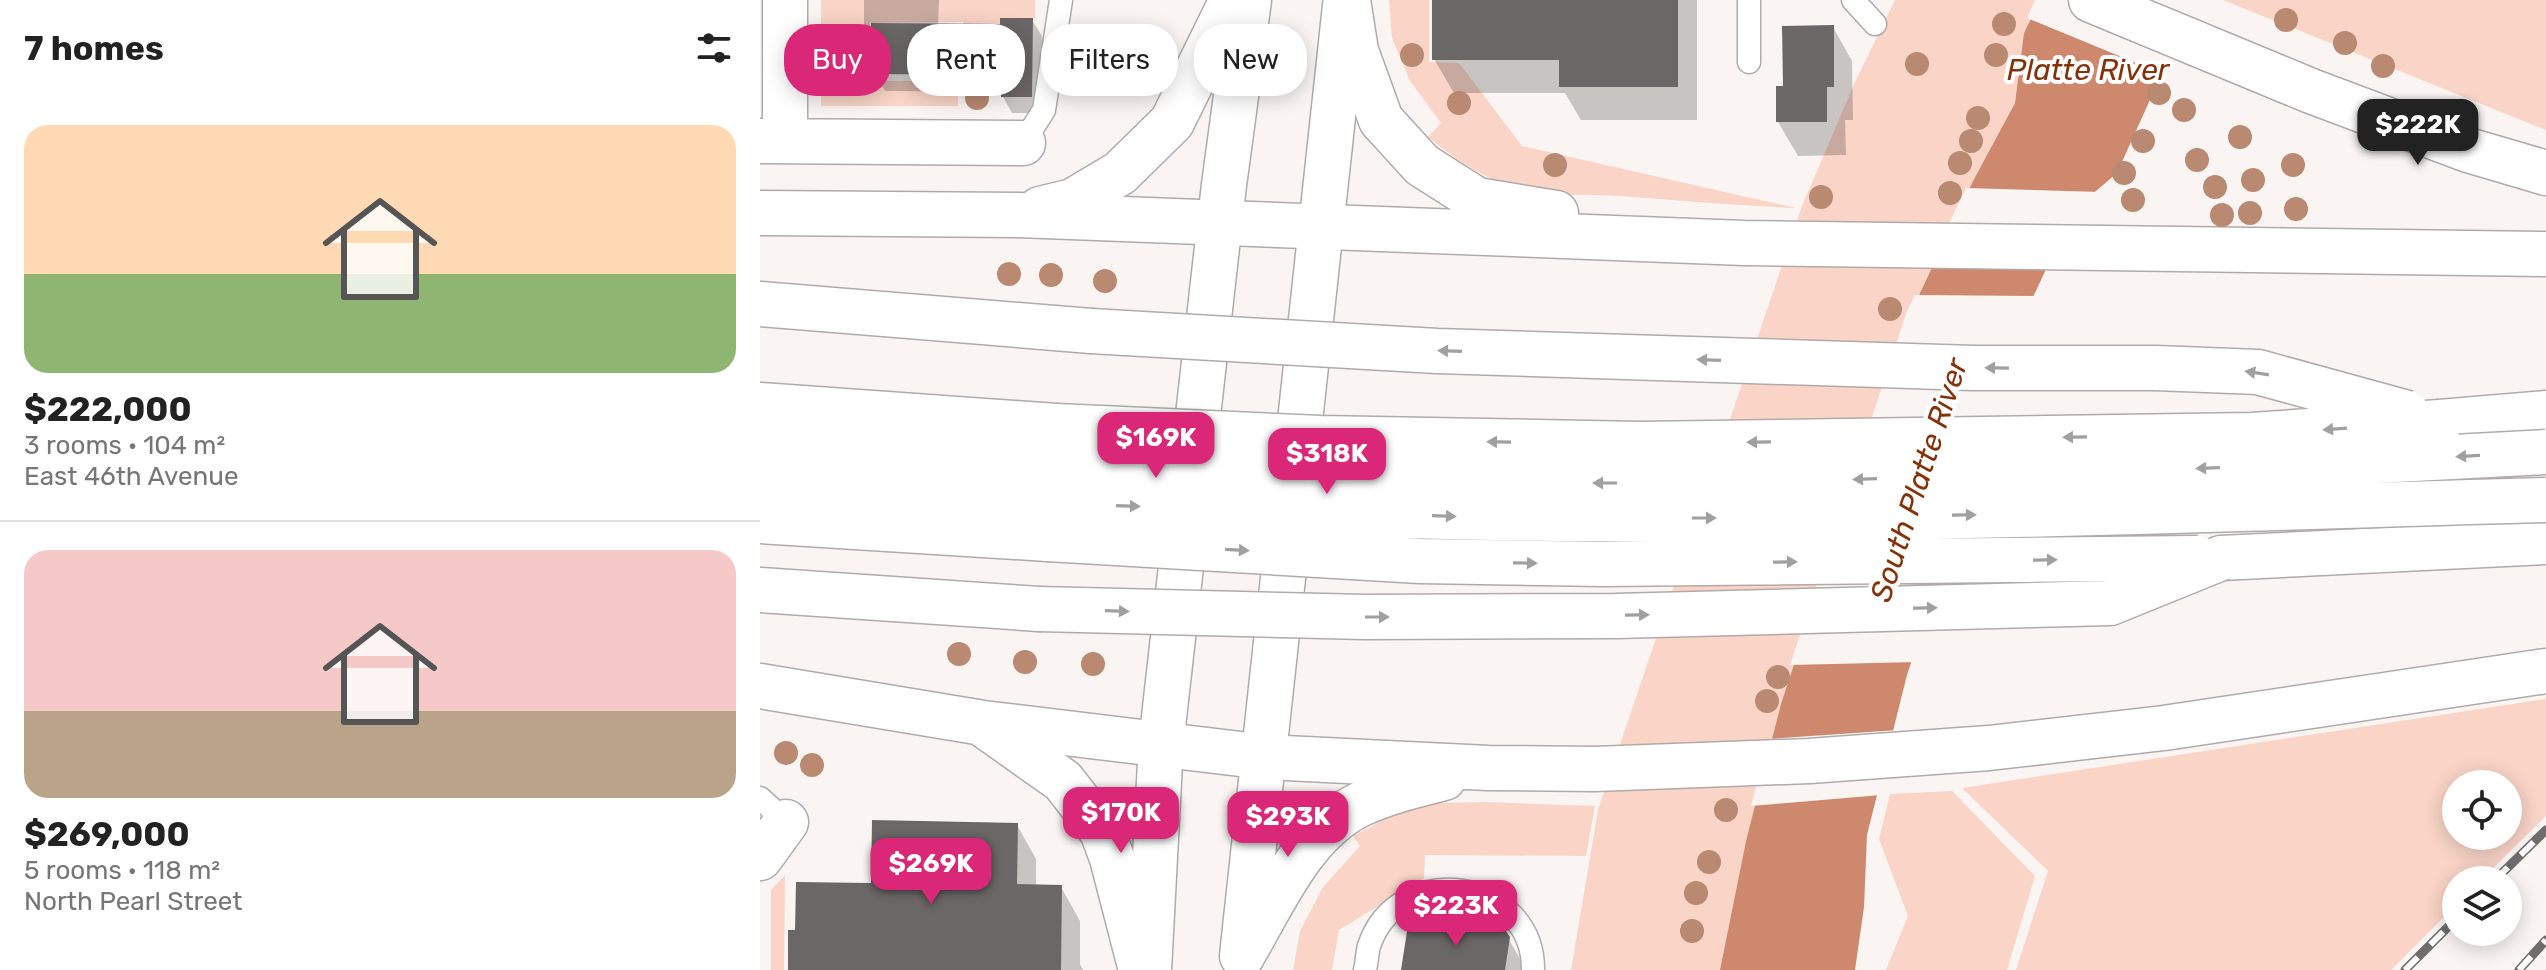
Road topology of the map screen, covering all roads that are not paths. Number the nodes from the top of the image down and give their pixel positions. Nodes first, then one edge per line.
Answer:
1 (785, 0) edge
2 (1061, 0) edge
3 (1232, 0) edge
4 (1249, 0) edge
5 (1346, 0) edge
6 (1749, 0) edge
7 (1853, 0) edge
8 (2091, 0) edge
9 (1875, 24) dead end
10 (1749, 62) dead end
11 (772, 141) edge
12 (1023, 143) joint
13 (2546, 173) edge
14 (760, 213) edge
15 (1019, 215) junction
16 (1220, 224) junction
17 (1322, 227) junction
18 (1744, 243) junction
19 (2546, 254) edge
20 (760, 304) edge
21 (760, 405) edge
22 (2546, 413) edge
23 (2440, 422) junction
24 (760, 448) edge
25 (2546, 452) edge
26 (760, 482) edge
27 (1051, 484) junction
28 (2546, 500) edge
29 (760, 521) edge
30 (2546, 542) edge
31 (2221, 558) junction
32 (760, 590) edge
33 (2546, 671) edge
34 (760, 686) edge
35 (983, 723) junction
36 (1161, 744) junction
37 (1265, 757) junction
38 (1488, 768) junction
39 (773, 810) edge
40 (760, 858) edge
41 (1242, 962) edge
42 (1141, 970) edge
43 (1149, 970) edge
44 (1365, 970) edge
45 (1533, 970) edge

1 - 11 main road
2 - 12 lane
3 - 15 main road
4 - 16 main road
5 - 17 main road
5 - 18 main road
6 - 10 lane
7 - 9 lane
8 - 13 main road
11 - 12 main road
14 - 15 main road
15 - 16 main road
16 - 17 main road
16 - 36 main road
17 - 18 main road
17 - 37 main road
18 - 19 main road
23 -> 20 main road, bridge
21 - 27 main road
22 - 23 main road
23 -> 27 main road, bridge
24 - 27 main road
25 -> 27 main road, bridge
26 - 27 main road
27 -> 28 main road, bridge
27 - 29 main road
27 -> 31 main road, bridge
30 - 31 main road
32 -> 31 main road, bridge
33 - 38 main road
34 - 35 main road
35 - 36 main road
35 - 42 main road
36 - 37 main road
36 - 43 main road
37 - 38 main road
37 - 41 main road
38 - 41 main road
39 - 40 main road
44 - 45 lane

